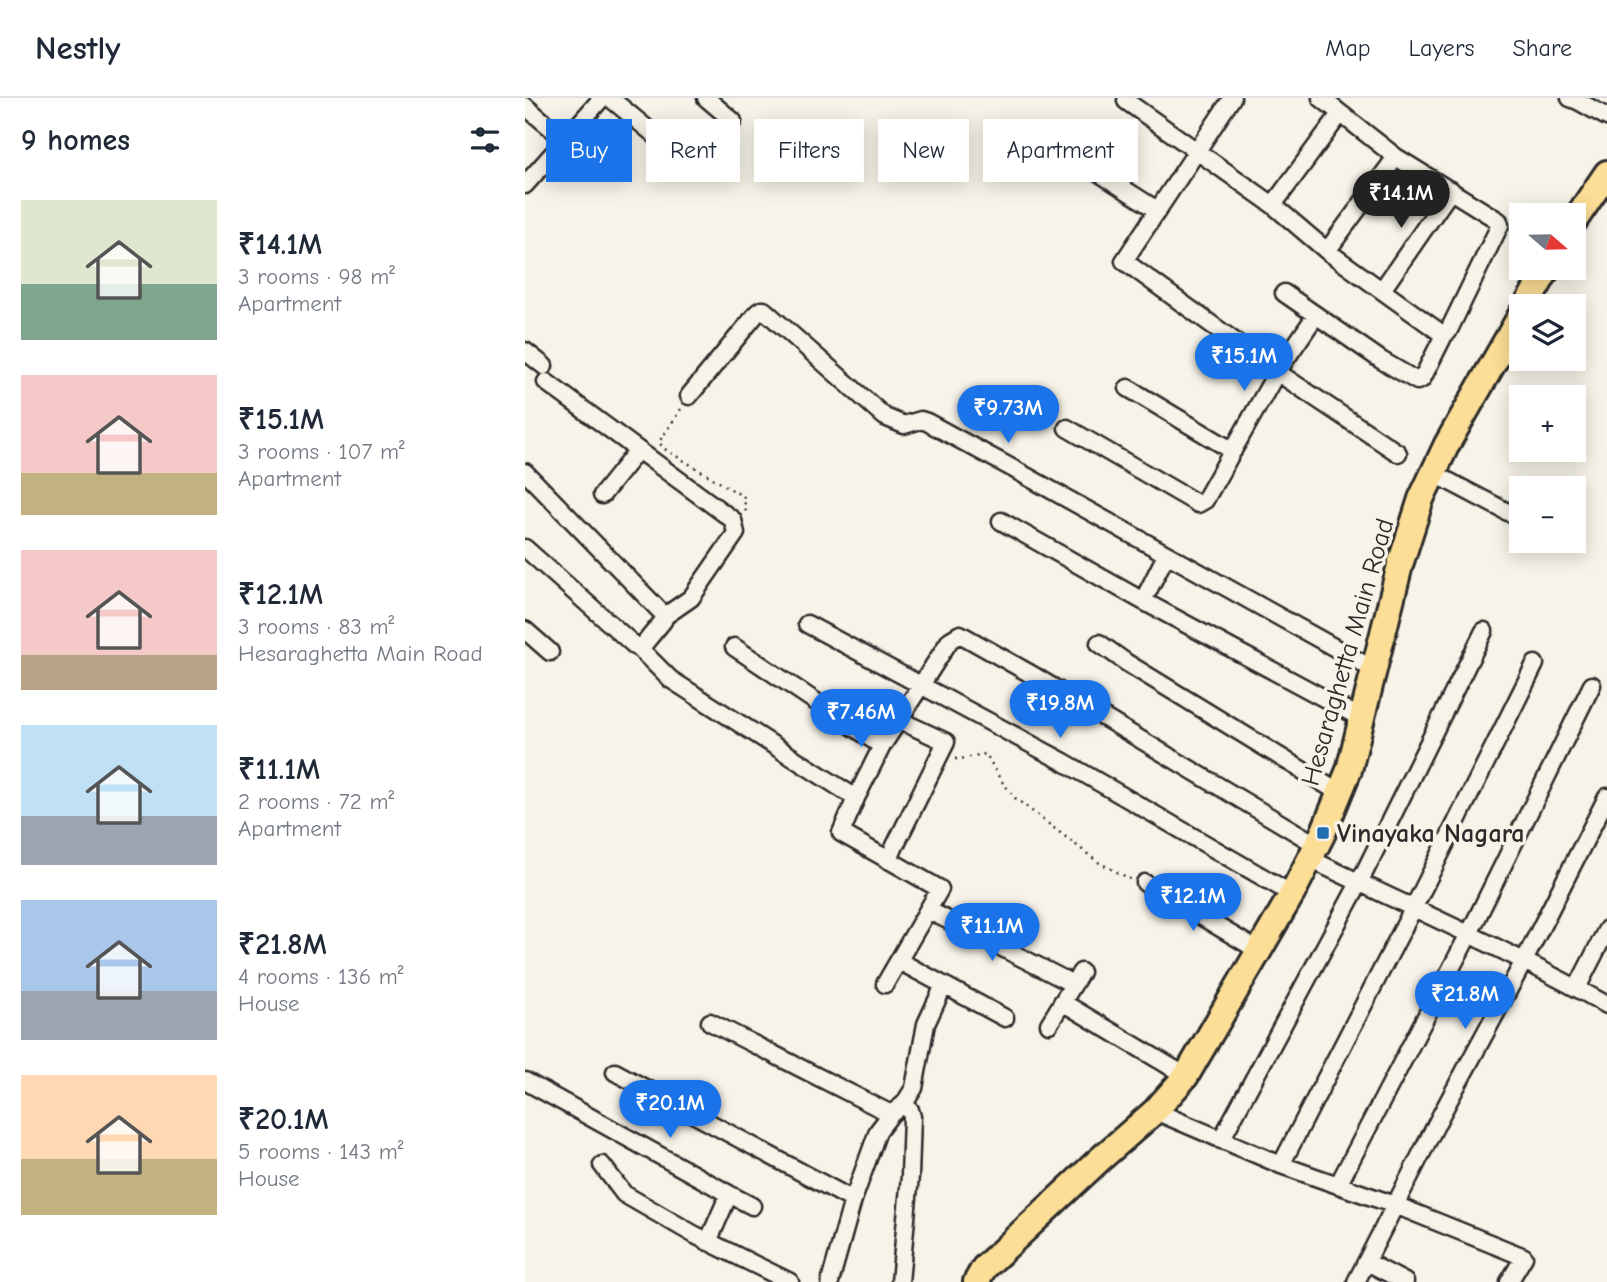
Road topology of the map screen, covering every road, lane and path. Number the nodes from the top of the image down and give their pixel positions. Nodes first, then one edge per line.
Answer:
1 (602, 98) edge
2 (610, 98) edge
3 (706, 98) edge
4 (1232, 98) edge
5 (1321, 98) edge
6 (1570, 98) edge
7 (1126, 101) dead end
8 (525, 106) edge
9 (1340, 114) junction
10 (1607, 117) edge
11 (584, 119) edge
12 (731, 119) edge
13 (546, 124) edge
14 (646, 128) edge
15 (1197, 150) junction
16 (1396, 157) junction
17 (546, 161) edge
18 (1607, 173) edge
19 (1114, 182) edge
20 (525, 185) edge
21 (1451, 190) junction
22 (1586, 204) edge
23 (1273, 205) junction
24 (1157, 210) junction
25 (1327, 251) junction
26 (1382, 290) junction
27 (1284, 293) dead end
28 (1316, 315) junction
29 (1445, 333) junction
30 (1509, 336) edge
31 (525, 351) edge
32 (1277, 372) junction
33 (1128, 388) dead end
34 (689, 396) joint
35 (1067, 428) dead end
36 (638, 450) junction
37 (1233, 451) junction
38 (1398, 453) dead end
39 (525, 472) edge
40 (1433, 472) junction
41 (603, 495) dead end
42 (1509, 513) edge
43 (1001, 521) dead end
44 (736, 533) junction
45 (525, 548) edge
46 (1166, 555) junction
47 (1143, 601) junction
48 (665, 616) junction
49 (807, 624) dead end
50 (525, 630) edge
51 (1484, 631) dead end
52 (1099, 643) dead end
53 (734, 646) dead end
54 (640, 649) junction
55 (550, 652) dead end
56 (1535, 664) dead end
57 (1373, 669) junction
58 (1592, 685) dead end
59 (921, 686) junction
60 (1361, 718) junction
61 (899, 720) junction
62 (882, 746) junction
63 (954, 759) dead end
64 (1341, 794) junction
65 (856, 797) junction
66 (1607, 797) edge
67 (1314, 852) junction
68 (888, 860) junction
69 (1145, 883) joint
70 (1359, 883) junction
71 (1292, 894) junction
72 (1413, 909) junction
73 (928, 910) junction
74 (1607, 929) edge
75 (1469, 934) junction
76 (1259, 951) junction
77 (899, 961) junction
78 (1524, 961) junction
79 (885, 984) dead end
80 (944, 985) junction
81 (1577, 988) junction
82 (1062, 1002) junction
83 (1607, 1005) edge
84 (1005, 1018) dead end
85 (710, 1022) dead end
86 (1049, 1024) dead end
87 (615, 1072) dead end
88 (1185, 1076) junction
89 (525, 1081) edge
90 (898, 1109) junction
91 (1155, 1111) junction
92 (1221, 1140) junction
93 (602, 1165) dead end
94 (1281, 1165) junction
95 (1338, 1185) junction
96 (729, 1194) junction
97 (853, 1199) junction
98 (1395, 1205) junction
99 (752, 1206) dead end
100 (708, 1241) junction
101 (1367, 1262) junction
102 (790, 1282) edge
103 (830, 1282) edge
104 (901, 1282) edge
105 (976, 1282) edge
106 (1356, 1282) edge
107 (1405, 1282) edge
108 (1509, 1282) edge

1 - 11 street
2 - 14 street
3 - 12 street
4 - 15 street
5 - 9 street
6 - 10 street
7 - 15 street
8 - 13 street
9 - 16 street
9 - 23 street
15 - 23 street
15 - 24 street
16 - 21 street
16 - 25 street
17 - 20 street
18 - 22 main road
19 - 24 street
21 - 26 street
21 - 29 street
23 - 25 street
24 - 32 street
25 - 26 street
26 - 29 street
27 - 28 street
28 - 29 street
28 - 32 street
30 - 40 main road, Hesaraghetta Main Road
31 - 36 street
32 - 37 street
32 - 38 street
33 - 37 street
34 - 44 path
34 - 46 street
35 - 37 street
36 - 41 street
36 - 44 street
39 - 48 street
40 - 42 street
40 - 57 main road, Hesaraghetta Main Road
43 - 47 street
44 - 48 street
45 - 54 street
46 - 47 street
46 - 57 street
47 - 60 street
48 - 54 street
49 - 59 street
50 - 55 street
51 - 70 street
52 - 64 street
53 - 62 street
54 - 65 street
56 - 72 street
57 - 60 main road, Hesaraghetta Main Road
58 - 75 street
59 - 61 street
59 - 67 street
59 - 71 street
60 - 64 main road, Hesaraghetta Main Road
61 - 62 street
61 - 68 street
62 - 65 street
63 - 69 path
64 - 67 main road, Hesaraghetta Main Road
65 - 68 street
66 - 78 street
67 - 70 street
67 - 71 main road, Hesaraghetta Main Road
68 - 73 street
69 - 76 street
70 - 72 street
70 - 92 street
71 - 76 main road, Hesaraghetta Main Road
72 - 75 street
72 - 94 street
73 - 77 street
73 - 82 street
74 - 81 street
75 - 78 street
75 - 95 street
76 - 88 main road, Hesaraghetta Main Road
77 - 79 street
77 - 80 street
78 - 81 street
78 - 98 street
80 - 84 street
80 - 90 street
81 - 83 street
82 - 86 street
82 - 88 street
85 - 90 street
87 - 97 street
88 - 91 main road, Hesaraghetta Main Road
89 - 96 street
90 - 97 street
90 - 104 street
91 - 92 street
91 - 105 main road, Hesaraghetta Main Road
92 - 94 street
93 - 100 street
94 - 95 street
95 - 98 street
96 - 99 street
96 - 100 street
97 - 103 street
98 - 101 street
98 - 108 street
100 - 102 street
101 - 106 street
101 - 107 street

